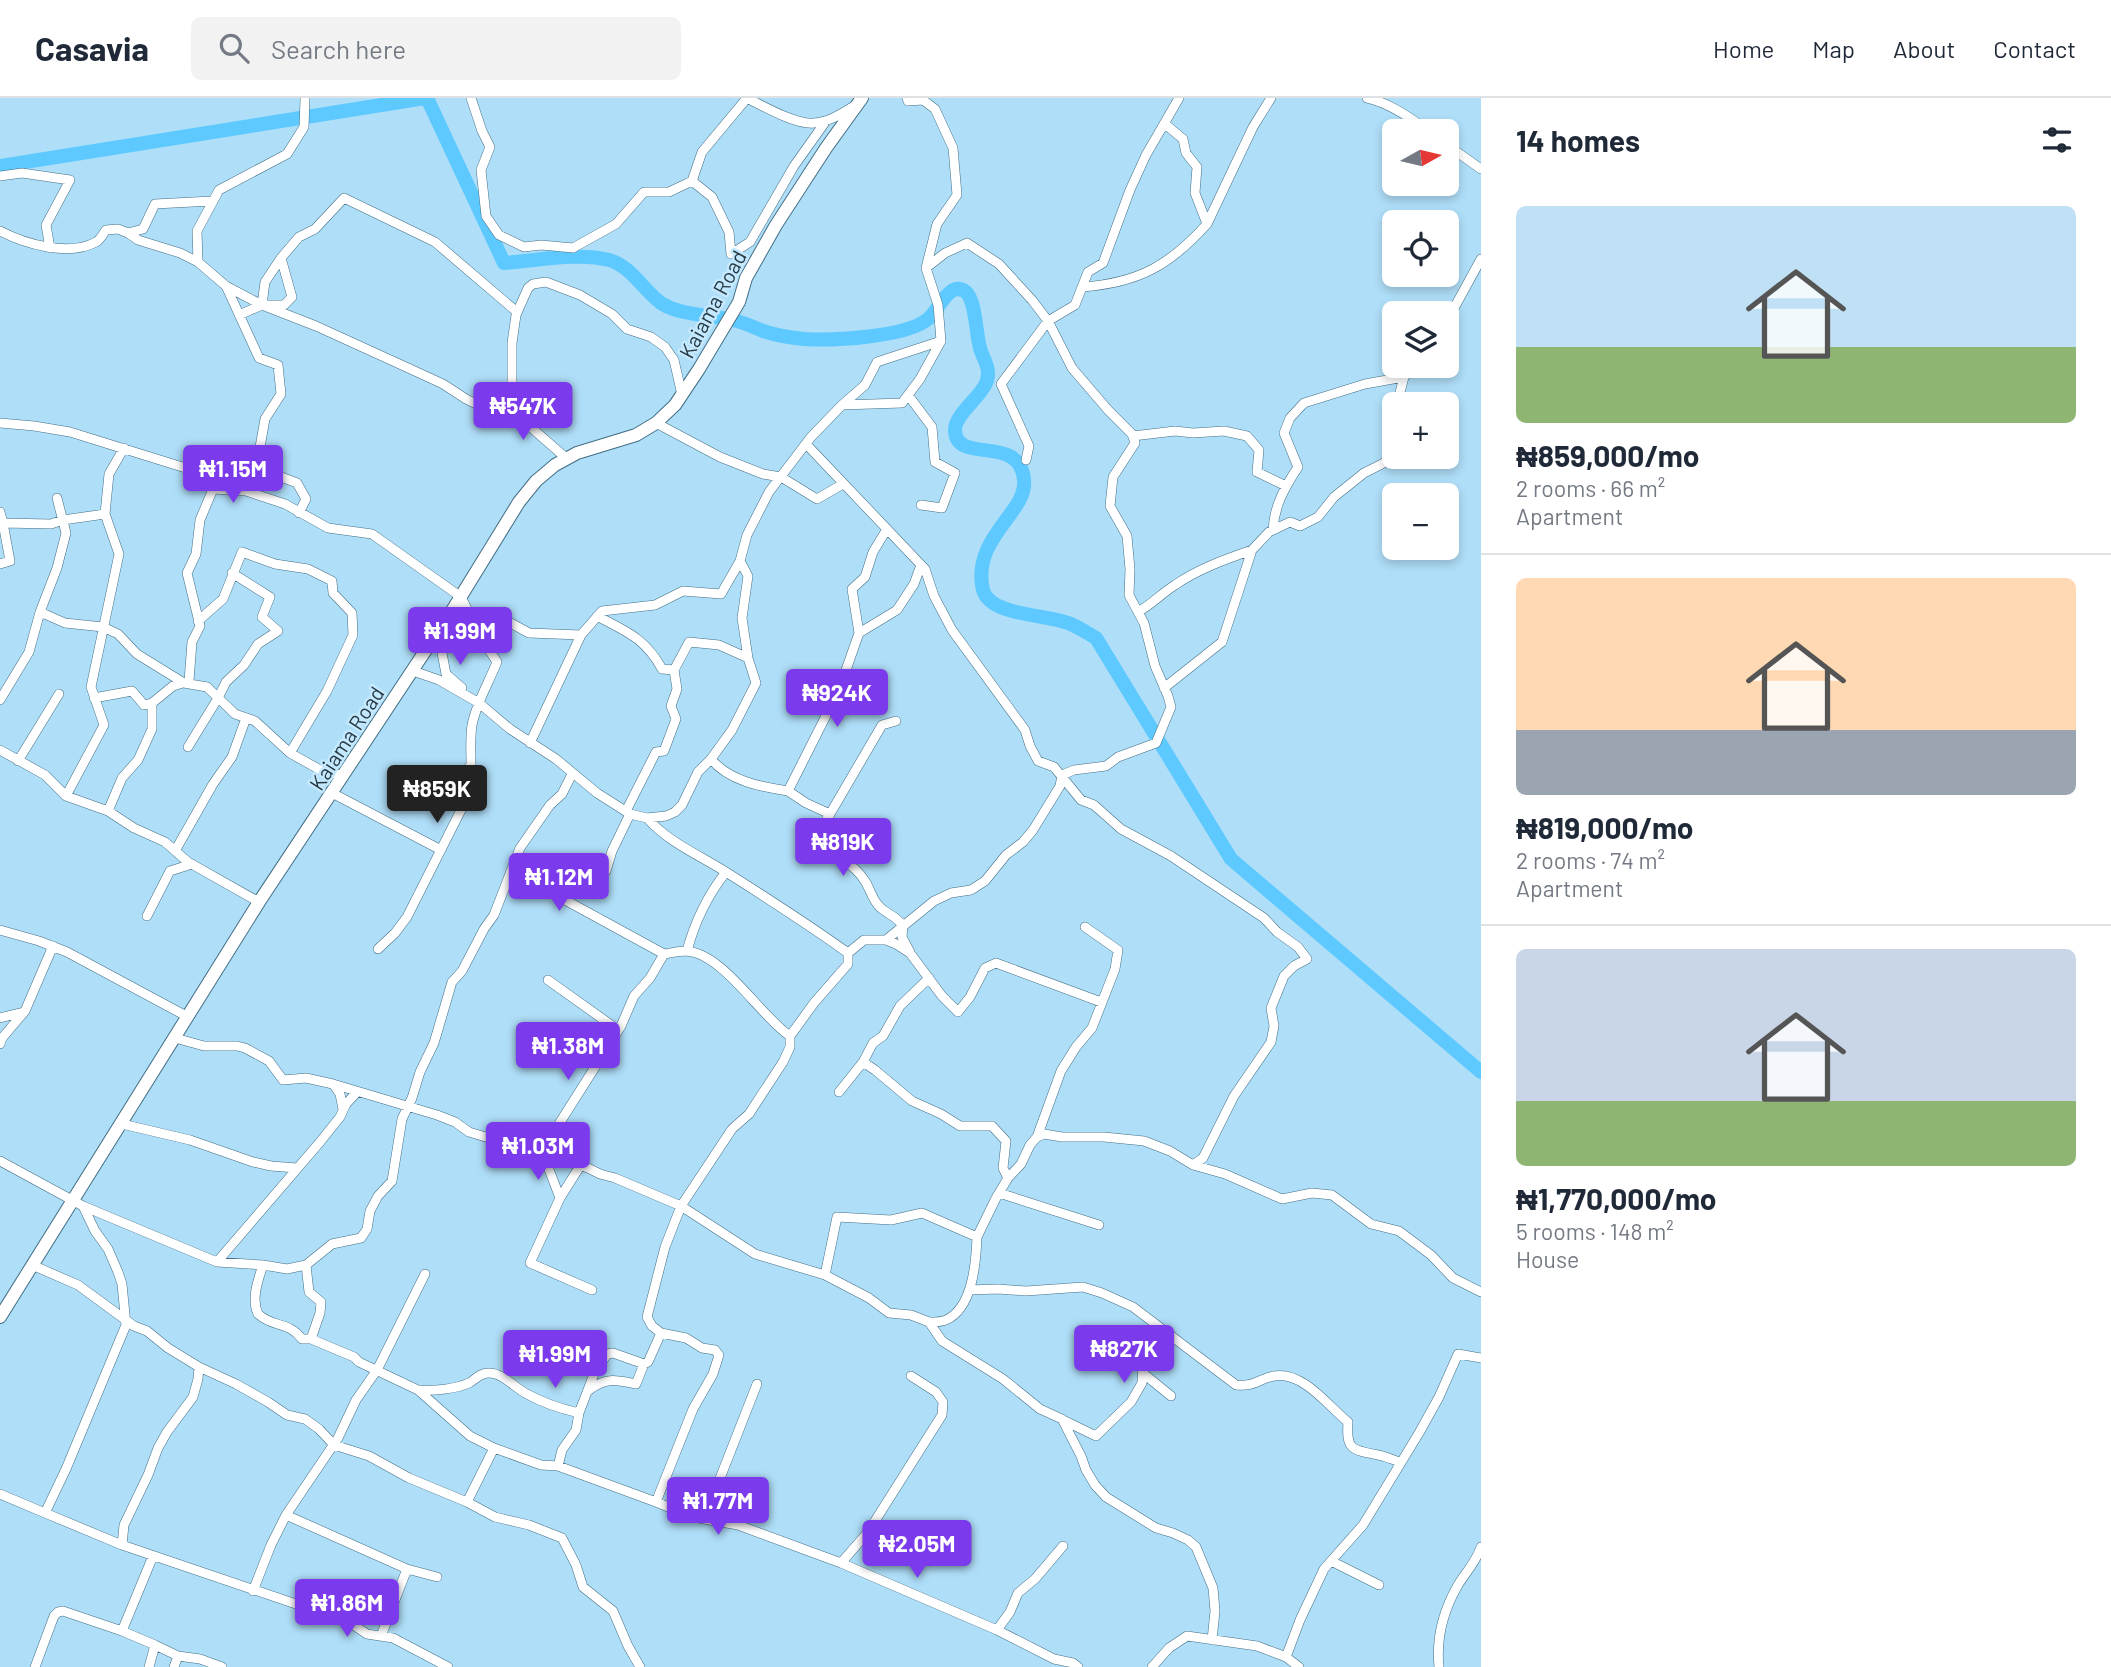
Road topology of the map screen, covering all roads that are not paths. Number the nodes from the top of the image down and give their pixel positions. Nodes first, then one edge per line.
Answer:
1 (305, 98) edge
2 (471, 98) edge
3 (907, 98) edge
4 (1179, 98) edge
5 (1271, 98) edge
6 (1367, 98) edge
7 (860, 101) edge
8 (1411, 119) edge
9 (826, 121) junction
10 (1165, 124) junction
11 (1460, 154) edge
12 (1481, 169) edge
13 (0, 176) edge
14 (692, 181) junction
15 (212, 201) junction
16 (1207, 224) junction
17 (0, 231) edge
18 (128, 233) junction
19 (50, 248) junction
20 (281, 258) junction
21 (1481, 259) edge
22 (198, 262) junction
23 (926, 268) junction
24 (226, 286) junction
25 (1082, 287) junction
26 (1458, 301) edge
27 (262, 306) junction
28 (517, 312) junction
29 (239, 315) junction
30 (1048, 321) junction
31 (941, 341) junction
32 (1398, 378) edge
33 (908, 395) junction
34 (682, 396) junction
35 (502, 402) junction
36 (842, 405) junction
37 (0, 423) edge
38 (656, 423) junction
39 (1133, 436) junction
40 (806, 444) junction
41 (124, 448) junction
42 (566, 458) junction
43 (1026, 460) dead end
44 (1382, 464) edge
45 (781, 477) junction
46 (843, 484) junction
47 (1286, 486) junction
48 (213, 489) junction
49 (57, 498) dead end
50 (921, 505) dead end
51 (0, 512) edge
52 (299, 513) junction
53 (105, 514) junction
54 (63, 520) junction
55 (3, 523) junction
56 (887, 529) junction
57 (1273, 530) junction
58 (1252, 550) junction
59 (740, 561) junction
60 (0, 564) edge
61 (921, 565) junction
62 (232, 573) junction
63 (461, 597) junction
64 (1138, 611) junction
65 (40, 612) junction
66 (597, 616) junction
67 (198, 621) junction
68 (103, 627) junction
69 (438, 632) junction
70 (859, 634) junction
71 (581, 635) junction
72 (482, 639) junction
73 (748, 658) junction
74 (674, 670) junction
75 (413, 671) junction
76 (184, 683) junction
77 (1164, 688) junction
78 (59, 694) dead end
79 (94, 698) junction
80 (219, 698) junction
81 (0, 700) edge
82 (152, 703) junction
83 (479, 703) junction
84 (246, 718) junction
85 (896, 720) dead end
86 (530, 743) junction
87 (188, 747) dead end
88 (0, 750) edge
89 (290, 753) junction
90 (711, 759) junction
91 (18, 761) junction
92 (572, 774) junction
93 (1062, 775) junction
94 (344, 776) junction
95 (788, 791) junction
96 (332, 793) junction
97 (66, 796) junction
98 (108, 811) junction
99 (628, 813) junction
100 (830, 814) junction
101 (647, 818) junction
102 (175, 850) junction
103 (441, 850) junction
104 (192, 864) junction
105 (512, 871) junction
106 (606, 871) dead end
107 (726, 872) junction
108 (259, 902) junction
109 (147, 916) dead end
110 (903, 926) junction
111 (1085, 927) dead end
112 (0, 930) edge
113 (886, 940) junction
114 (53, 946) junction
115 (378, 949) dead end
116 (687, 951) junction
117 (848, 953) junction
118 (910, 953) junction
119 (664, 954) junction
120 (929, 978) junction
121 (548, 979) dead end
122 (1101, 1002) junction
123 (25, 1011) junction
124 (188, 1017) junction
125 (0, 1018) edge
126 (618, 1030) junction
127 (790, 1036) junction
128 (175, 1038) junction
129 (1, 1039) edge
130 (863, 1062) junction
131 (333, 1084) junction
132 (357, 1091) junction
133 (839, 1092) dead end
134 (407, 1108) junction
135 (343, 1109) junction
136 (122, 1124) junction
137 (1037, 1137) junction
138 (542, 1154) junction
139 (0, 1161) edge
140 (1193, 1165) junction
141 (580, 1166) junction
142 (297, 1168) junction
143 (1008, 1178) junction
144 (999, 1193) junction
145 (560, 1198) junction
146 (78, 1203) junction
147 (681, 1206) junction
148 (1099, 1225) dead end
149 (977, 1237) junction
150 (217, 1262) junction
151 (32, 1265) junction
152 (263, 1265) junction
153 (306, 1265) junction
154 (425, 1274) dead end
155 (825, 1275) junction
156 (592, 1290) dead end
157 (970, 1290) junction
158 (1481, 1292) edge
159 (0, 1317) edge
160 (126, 1319) junction
161 (929, 1322) junction
162 (662, 1333) junction
163 (1171, 1335) junction
164 (310, 1339) junction
165 (1481, 1357) edge
166 (644, 1364) junction
167 (199, 1367) junction
168 (377, 1370) junction
169 (1144, 1374) junction
170 (911, 1376) dead end
171 (757, 1384) dead end
172 (418, 1390) junction
173 (589, 1390) junction
174 (1171, 1396) dead end
175 (579, 1413) junction
176 (1062, 1419) junction
177 (334, 1445) junction
178 (494, 1448) junction
179 (1401, 1462) junction
180 (558, 1466) junction
181 (0, 1494) edge
182 (467, 1502) junction
183 (656, 1502) junction
184 (45, 1513) junction
185 (286, 1515) junction
186 (704, 1519) junction
187 (122, 1545) junction
188 (1063, 1546) dead end
189 (1481, 1547) edge
190 (153, 1556) junction
191 (1333, 1562) junction
192 (841, 1563) junction
193 (407, 1569) junction
194 (437, 1577) dead end
195 (1379, 1585) dead end
196 (253, 1591) junction
197 (997, 1630) junction
198 (122, 1631) junction
199 (381, 1636) junction
200 (1212, 1640) junction
201 (155, 1645) junction
202 (178, 1656) junction
203 (1286, 1657) junction
204 (35, 1667) edge
205 (149, 1667) edge
206 (174, 1667) edge
207 (222, 1667) edge
208 (448, 1667) edge
209 (640, 1667) edge
210 (1078, 1667) edge
211 (1152, 1667) edge
212 (1299, 1667) edge
213 (1439, 1667) edge

1 - 15 street
2 - 14 street
3 - 23 street
4 - 10 street
5 - 16 street
6 - 8 street
7 - 9 street
7 - 34 highway, Kaiama Road
9 - 14 street
9 - 14 street
10 - 16 street
10 - 25 street
11 - 12 street
13 - 19 street
15 - 18 street
15 - 22 street
16 - 25 street
17 - 19 street
18 - 19 street
18 - 22 street
20 - 27 street
20 - 27 street
20 - 28 street
21 - 26 street
22 - 24 street
23 - 30 street
23 - 31 street
24 - 27 street
24 - 29 street
25 - 30 street
27 - 29 street
27 - 35 street
28 - 34 street
28 - 35 street
29 - 52 street
30 - 39 street
30 - 43 street
31 - 33 street
31 - 36 street
32 - 47 street
33 - 36 street
33 - 50 street
34 - 38 highway, Kaiama Road
35 - 42 street
36 - 40 street
37 - 41 street
38 - 42 highway, Kaiama Road
38 - 45 street
39 - 47 street
39 - 64 street
40 - 45 street
40 - 46 street
41 - 48 street
41 - 53 street
42 - 63 highway, Kaiama Road
44 - 57 street
45 - 46 street
45 - 59 street
46 - 56 street
47 - 57 street
48 - 52 street
48 - 67 street
49 - 54 street
51 - 55 street
52 - 63 street
53 - 54 street
53 - 68 street
54 - 55 street
54 - 65 street
55 - 60 street
56 - 61 street
56 - 70 street
57 - 58 street
58 - 64 street
58 - 77 street
59 - 66 street
59 - 73 street
61 - 70 street
61 - 93 street
62 - 67 street
62 - 80 street
62 - 89 street
63 - 69 highway, Kaiama Road
63 - 72 street
64 - 77 street
65 - 68 street
65 - 81 street
66 - 71 street
66 - 74 street
67 - 76 street
68 - 76 street
68 - 79 street
69 - 75 highway, Kaiama Road
69 - 83 street
70 - 95 street
71 - 72 street
71 - 86 street
72 - 83 street
73 - 74 street
73 - 90 street
74 - 99 street
75 - 83 street
75 - 94 highway, Kaiama Road
76 - 80 street
76 - 82 street
77 - 93 street
78 - 91 street
79 - 82 street
79 - 97 street
80 - 84 street
80 - 87 street
82 - 98 street
83 - 86 street
83 - 103 street
84 - 89 street
84 - 102 street
85 - 100 street
86 - 92 street
88 - 91 street
89 - 94 street
90 - 95 street
90 - 101 street
91 - 97 street
92 - 99 street
92 - 105 street
93 - 110 street
93 - 140 street
94 - 96 highway, Kaiama Road
95 - 100 street
96 - 103 street
96 - 108 highway, Kaiama Road
97 - 98 street
98 - 102 street
99 - 101 street
99 - 106 street
100 - 110 street
101 - 107 street
102 - 104 street
103 - 115 street
104 - 108 street
104 - 109 street
105 - 119 street
105 - 134 street
107 - 116 street
107 - 117 street
108 - 124 highway, Kaiama Road
110 - 113 street
110 - 118 street
111 - 122 street
112 - 114 street
113 - 117 street
113 - 118 street
114 - 123 street
114 - 124 street
116 - 119 street
116 - 127 street
117 - 127 street
118 - 120 street
119 - 126 street
120 - 122 street
120 - 130 street
121 - 126 street
122 - 137 street
123 - 125 street
123 - 129 street
124 - 128 highway, Kaiama Road
126 - 138 street
127 - 147 street
128 - 131 street
128 - 136 highway, Kaiama Road
130 - 133 street
130 - 143 street
131 - 132 street
131 - 135 street
132 - 134 street
132 - 135 street
134 - 138 street
134 - 153 street
135 - 142 street
136 - 142 street
136 - 146 highway, Kaiama Road
137 - 140 street
137 - 143 street
138 - 141 street
138 - 145 street
139 - 146 street
140 - 158 street
141 - 145 street
141 - 147 street
142 - 150 street
143 - 144 street
144 - 148 street
144 - 149 street
145 - 156 street
146 - 150 street
146 - 151 highway, Kaiama Road
146 - 160 street
147 - 155 street
147 - 162 street
149 - 155 street
149 - 157 street
150 - 152 street
151 - 159 highway, Kaiama Road
151 - 160 street
152 - 153 street
152 - 164 street
153 - 164 street
154 - 168 street
155 - 161 street
157 - 161 street
157 - 163 street
160 - 167 street
160 - 184 street
161 - 176 street
162 - 166 street
162 - 183 street
163 - 169 street
163 - 179 street
164 - 168 street
165 - 179 street
166 - 173 street
166 - 173 street
167 - 177 street
167 - 187 street
168 - 172 street
168 - 177 street
169 - 174 street
169 - 176 street
170 - 192 street
171 - 186 street
172 - 175 street
172 - 178 street
173 - 175 street
175 - 180 street
176 - 200 street
177 - 182 street
177 - 185 street
178 - 180 street
178 - 182 street
179 - 191 street
180 - 183 street
181 - 184 street
182 - 209 street
183 - 186 street
184 - 187 street
185 - 193 street
185 - 196 street
186 - 192 street
187 - 190 street
188 - 197 street
189 - 213 street
190 - 196 street
190 - 198 street
191 - 195 street
191 - 203 street
192 - 197 street
193 - 194 street
193 - 199 street
196 - 199 street
197 - 210 street
198 - 201 street
198 - 204 street
199 - 208 street
200 - 203 street
200 - 211 street
201 - 202 street
201 - 205 street
202 - 206 street
202 - 207 street
203 - 212 street

